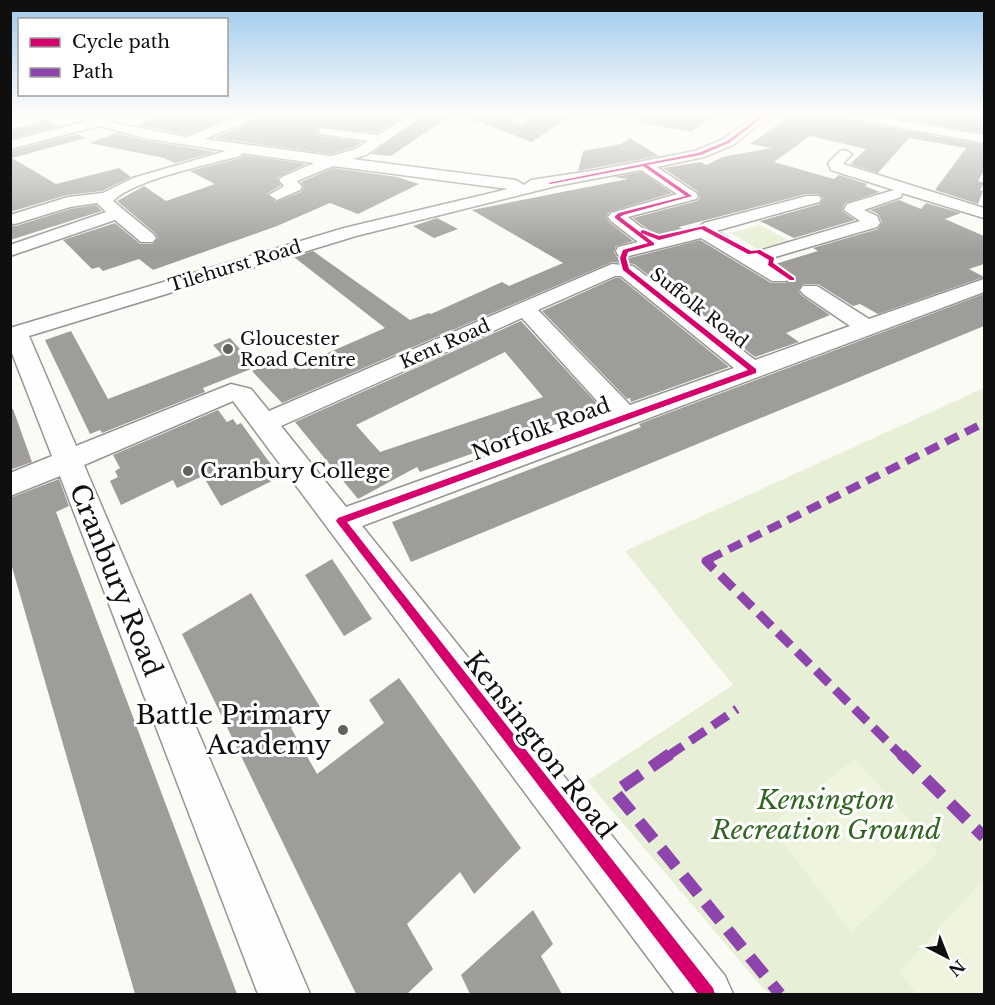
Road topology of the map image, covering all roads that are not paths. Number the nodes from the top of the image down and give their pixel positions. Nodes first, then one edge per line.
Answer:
1 (212, 160) edge
2 (331, 160) joint
3 (669, 160) edge
4 (838, 160) edge
5 (645, 166) junction
6 (550, 183) junction
7 (490, 186) junction
8 (660, 190) dead end
9 (277, 195) dead end
10 (895, 195) dead end
11 (108, 197) junction
12 (813, 199) dead end
13 (461, 203) junction
14 (636, 210) junction
15 (984, 213) edge
16 (117, 214) junction
17 (15, 219) dead end
18 (704, 232) junction
19 (116, 239) dead end
20 (652, 244) junction
21 (10, 251) edge
22 (750, 259) junction
23 (625, 260) junction
24 (779, 277) dead end
25 (984, 285) edge
26 (810, 290) dead end
27 (525, 309) junction
28 (868, 328) junction
29 (13, 334) edge
30 (753, 371) junction
31 (626, 417) junction
32 (265, 423) junction
33 (68, 461) junction
34 (10, 485) edge
35 (341, 521) junction
36 (284, 994) edge
37 (707, 994) edge

1 - 11 street
2 - 7 street
2 - 9 street
3 - 5 street, Tilehurst Road
4 - 15 street
5 - 6 street, Tilehurst Road
5 - 14 street
6 - 7 street, Tilehurst Road
6 - 13 street, Tilehurst Road
7 - 13 street, Tilehurst Road
8 - 14 street
10 - 22 street
11 - 16 street
11 - 17 street
12 - 18 street, Kent Road
13 - 29 street, Tilehurst Road
14 - 20 street
16 - 19 street
16 - 21 street
18 - 20 street, Kent Road
18 - 22 street
20 - 23 street, Kent Road
22 - 24 street
23 - 27 street, Kent Road
23 - 30 street, Suffolk Road
25 - 28 street, Norfolk Road
26 - 28 street
27 - 31 street
27 - 32 street, Kent Road
28 - 30 street, Norfolk Road
29 - 33 street, Cranbury Road
30 - 31 street, Norfolk Road
31 - 35 street, Norfolk Road
32 - 33 street, Kensington Road
32 - 35 street, Kensington Road
33 - 34 street
33 - 36 street, Cranbury Road
35 - 37 street, Kensington Road

